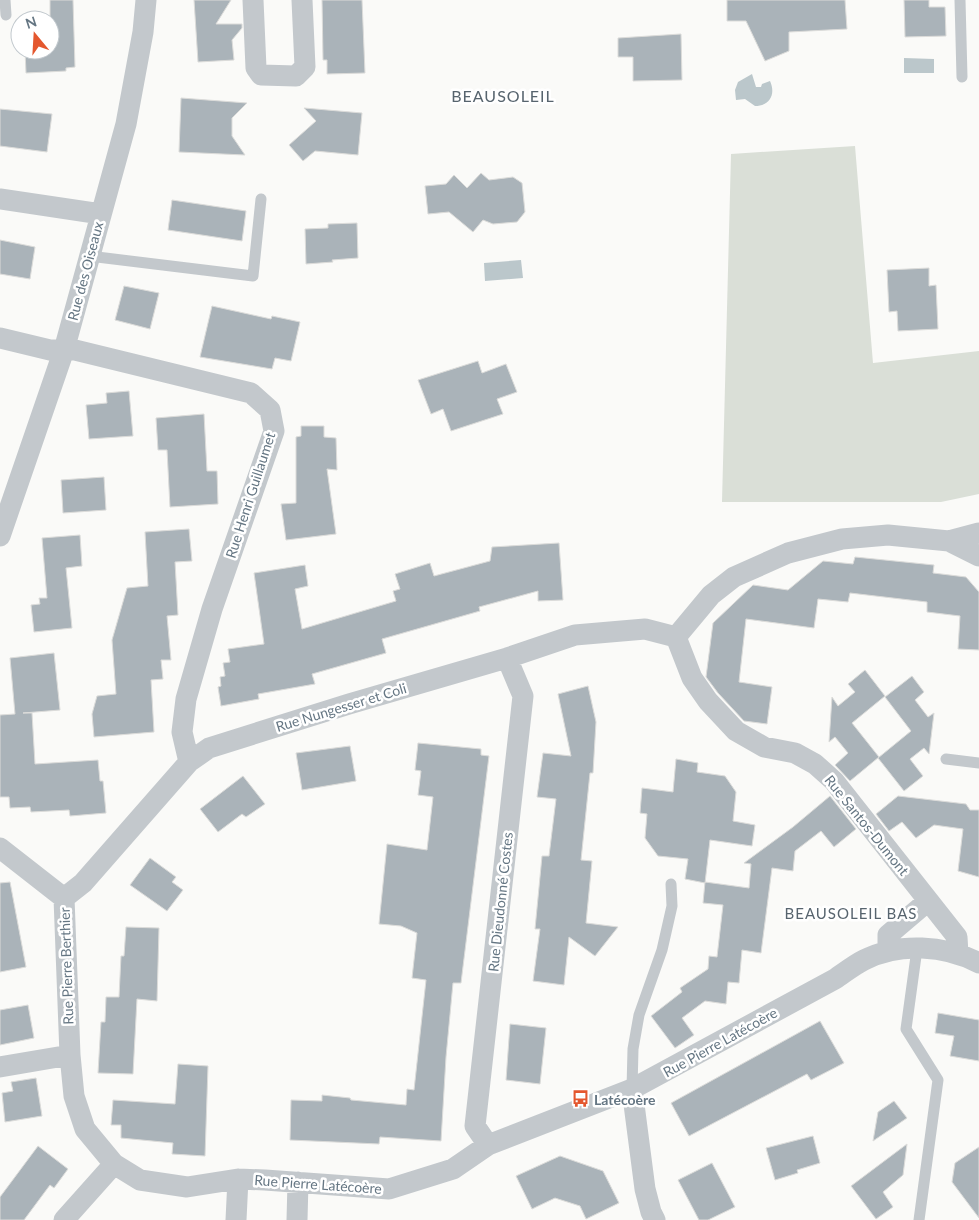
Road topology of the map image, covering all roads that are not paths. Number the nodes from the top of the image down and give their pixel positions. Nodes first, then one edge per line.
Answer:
1 (6, 0) edge
2 (146, 0) edge
3 (253, 0) edge
4 (302, 0) edge
5 (960, 0) edge
6 (6, 15) dead end
7 (962, 77) dead end
8 (0, 199) edge
9 (261, 199) dead end
10 (101, 214) junction
11 (89, 256) junction
12 (0, 338) edge
13 (64, 350) junction
14 (979, 533) edge
15 (0, 536) edge
16 (949, 541) junction
17 (979, 556) edge
18 (676, 637) junction
19 (507, 658) junction
20 (946, 759) dead end
21 (189, 762) junction
22 (979, 763) edge
23 (0, 848) edge
24 (671, 884) dead end
25 (64, 898) junction
26 (928, 901) junction
27 (917, 949) junction
28 (888, 951) junction
29 (958, 954) junction
30 (979, 964) edge
31 (70, 1055) junction
32 (0, 1068) edge
33 (632, 1089) junction
34 (488, 1145) junction
35 (114, 1164) junction
36 (238, 1180) junction
37 (298, 1182) junction
38 (64, 1220) edge
39 (236, 1220) edge
40 (297, 1220) edge
41 (655, 1220) edge
42 (918, 1220) edge

1 - 6 lane
2 - 10 street, Rue des Oiseaux
3 - 4 street
5 - 7 lane
8 - 10 street
9 - 11 lane
10 - 11 street, Rue des Oiseaux
11 - 13 street, Rue des Oiseaux
12 - 13 street, Rue Henri Guillaumet
13 - 15 street, Rue des Oiseaux
13 - 21 street, Rue Henri Guillaumet
14 - 16 street
16 - 17 street
16 - 18 street
18 - 19 street, Rue Nungesser et Coli
18 - 26 street, Rue Santos-Dumont
19 - 21 street, Rue Nungesser et Coli
19 - 34 street, Rue Dieudonné Costes
20 - 22 lane
21 - 25 street, Rue Nungesser et Coli
23 - 25 street, Rue Pierre Berthier
24 - 33 lane
25 - 31 street, Rue Pierre Berthier
26 - 28 street
26 - 29 street, Rue Santos-Dumont
27 - 28 street, Rue Pierre Latécoère
27 - 29 street, Rue Pierre Latécoère
27 - 42 lane
28 - 33 street, Rue Pierre Latécoère
29 - 30 street, Rue Pierre Latécoère
31 - 32 street
31 - 35 street, Rue Pierre Latécoère
33 - 34 street, Rue Pierre Latécoère
33 - 41 street
34 - 37 street, Rue Pierre Latécoère
35 - 36 street, Rue Pierre Latécoère
35 - 38 street
36 - 37 street, Rue Pierre Latécoère
36 - 39 street
37 - 40 street

